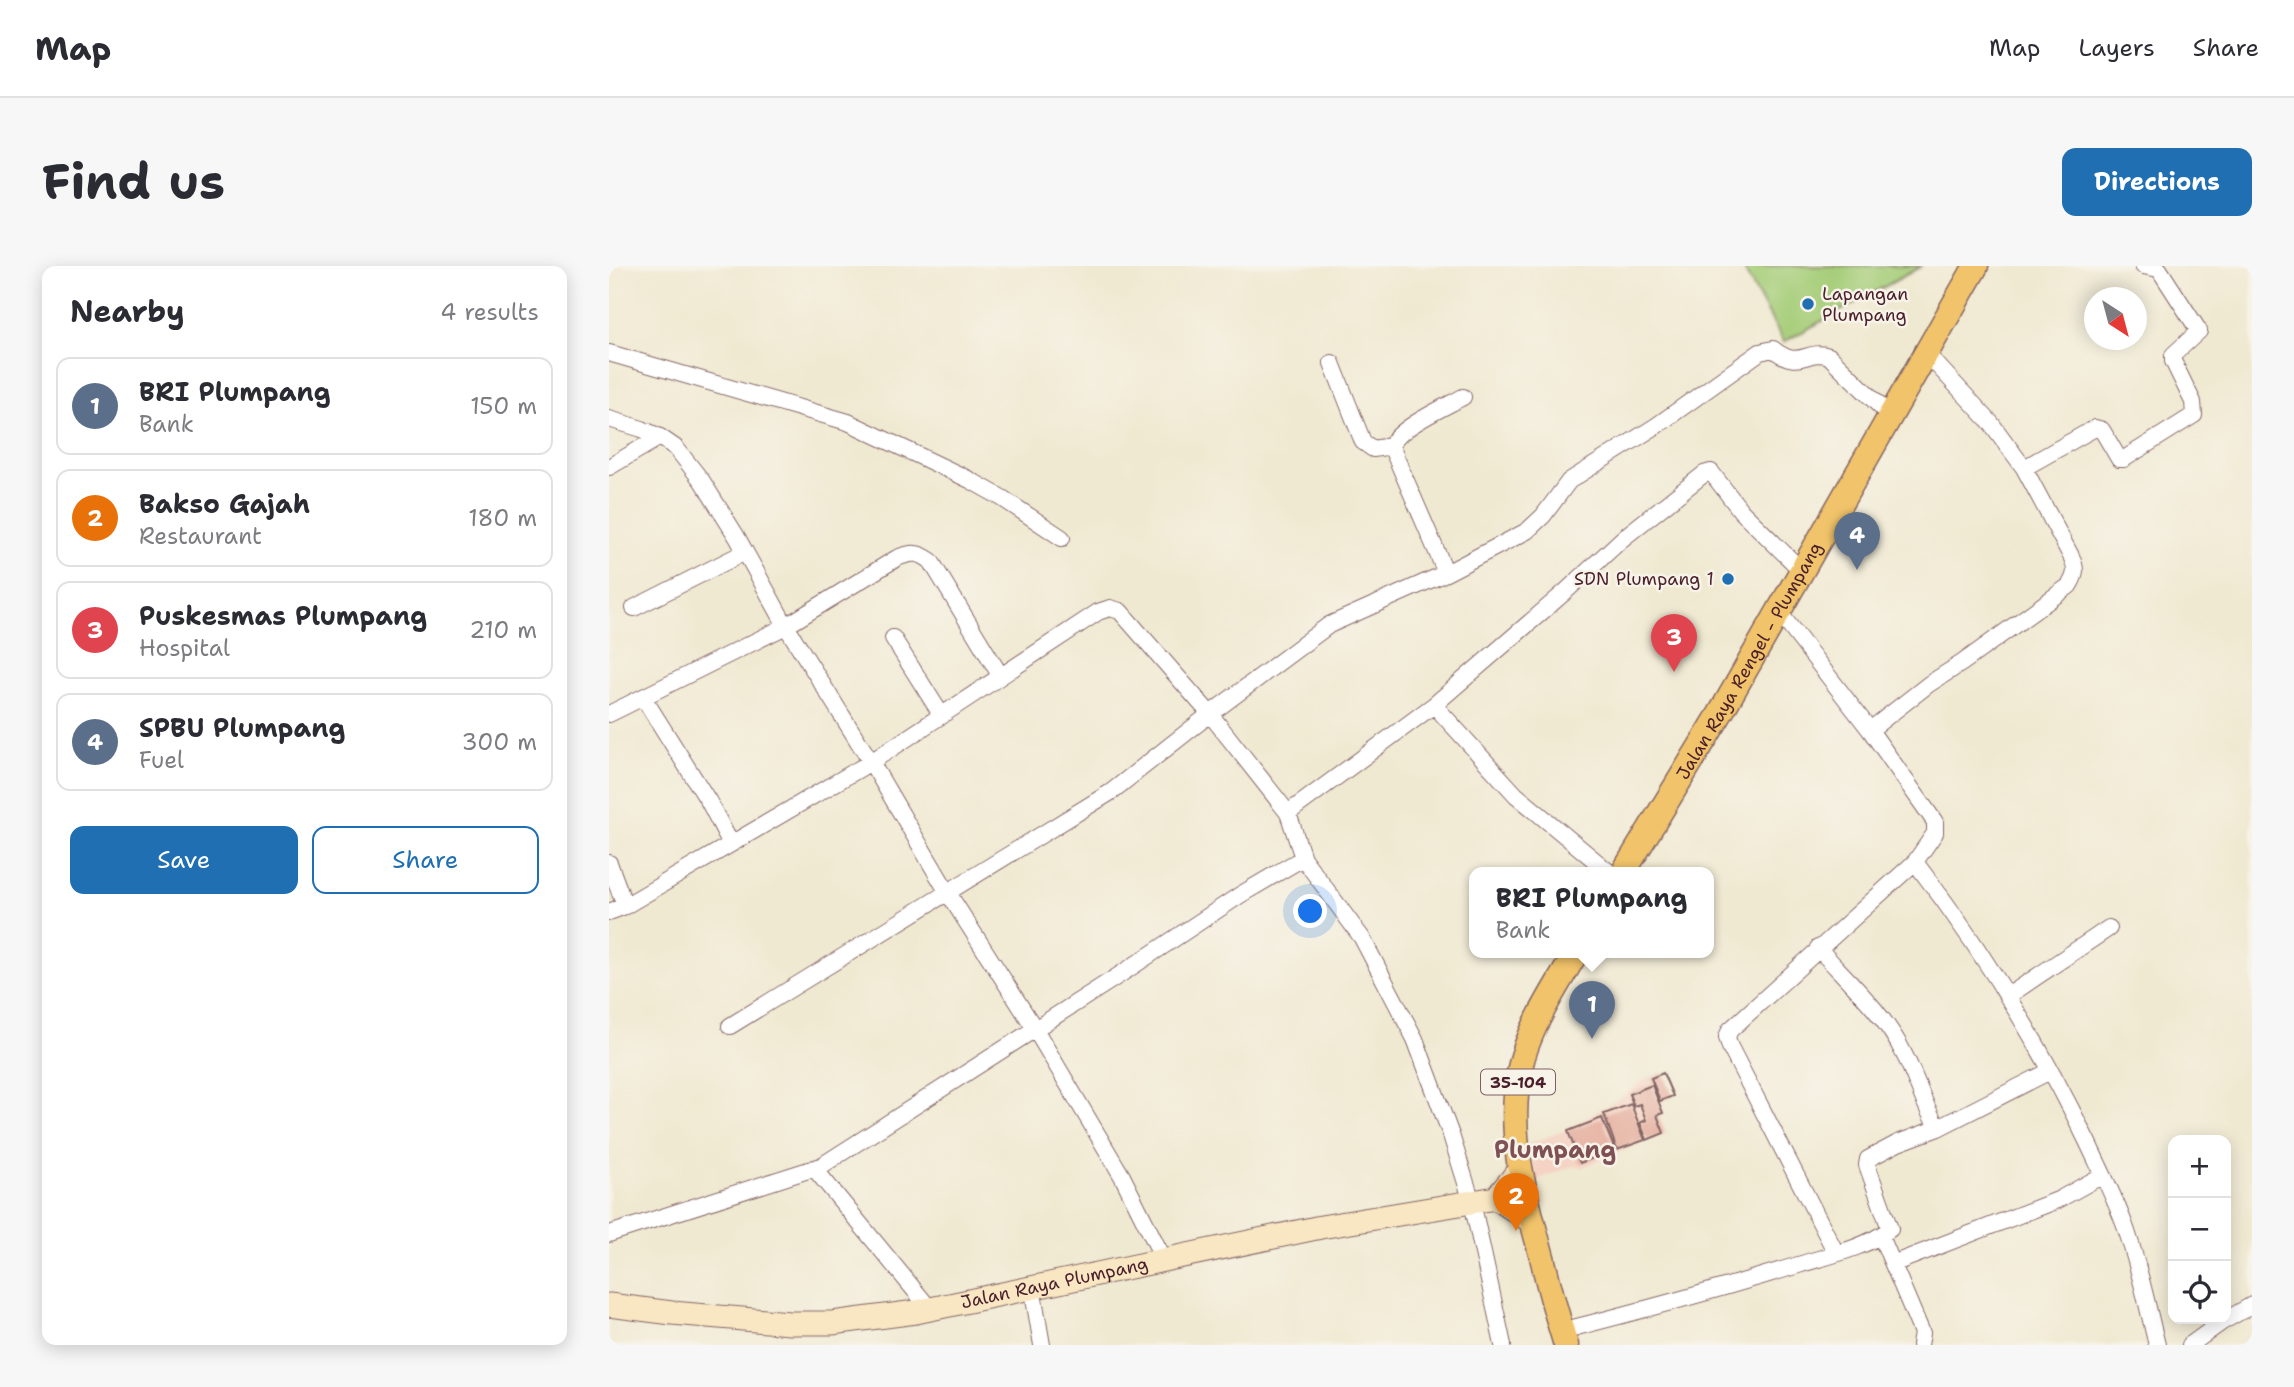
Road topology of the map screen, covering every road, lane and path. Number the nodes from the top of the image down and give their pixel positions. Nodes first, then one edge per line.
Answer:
1 (1976, 266) edge
2 (2143, 266) edge
3 (609, 353) edge
4 (1927, 354) junction
5 (1332, 363) dead end
6 (1463, 397) dead end
7 (1891, 417) junction
8 (609, 419) edge
9 (660, 437) junction
10 (1391, 446) junction
11 (609, 467) edge
12 (2024, 468) junction
13 (1062, 538) dead end
14 (745, 552) junction
15 (1802, 571) junction
16 (1446, 573) junction
17 (634, 608) dead end
18 (1778, 611) junction
19 (786, 626) junction
20 (893, 638) dead end
21 (1000, 675) junction
22 (643, 697) junction
23 (1434, 705) junction
24 (609, 714) edge
25 (1210, 714) junction
26 (942, 716) junction
27 (1870, 730) junction
28 (871, 762) junction
29 (1288, 813) junction
30 (731, 844) junction
31 (1303, 858) junction
32 (1915, 862) junction
33 (609, 863) edge
34 (1603, 867) edge
35 (1627, 867) edge
36 (948, 893) junction
37 (625, 906) junction
38 (609, 912) edge
39 (2109, 928) dead end
40 (1818, 948) junction
41 (1573, 958) edge
42 (2008, 996) junction
43 (730, 1026) dead end
44 (1035, 1029) junction
45 (2050, 1071) junction
46 (1938, 1128) junction
47 (814, 1168) junction
48 (1520, 1169) junction
49 (2103, 1175) junction
50 (1496, 1198) junction
51 (1472, 1202) junction
52 (1532, 1222) junction
53 (609, 1234) edge
54 (1881, 1236) junction
55 (1836, 1253) junction
56 (1164, 1260) junction
57 (1895, 1263) junction
58 (1032, 1287) junction
59 (609, 1305) edge
60 (2252, 1305) edge
61 (930, 1309) junction
62 (1563, 1338) edge
63 (1040, 1344) edge
64 (1503, 1345) edge
65 (1920, 1345) edge
66 (2157, 1345) edge
67 (2190, 1345) edge

1 - 4 main road, Jalan Raya Rengel - Plumpang
2 - 12 street
3 - 13 street
4 - 7 main road, Jalan Raya Rengel - Plumpang
4 - 12 street
5 - 10 street
6 - 10 street
7 - 15 main road, Jalan Raya Rengel - Plumpang
7 - 16 street
8 - 9 street
9 - 11 street
9 - 14 street
10 - 16 street
12 - 27 street
14 - 17 street
14 - 19 street
15 - 18 main road, Jalan Raya Rengel - Plumpang
15 - 23 street
16 - 25 street
18 - 27 street
18 - 35 main road, Jalan Raya Rengel - Plumpang
19 - 21 street
19 - 22 street
19 - 28 street
20 - 26 street
21 - 25 street
21 - 26 street
22 - 24 street
22 - 30 street
23 - 29 street
23 - 34 street
25 - 29 street
25 - 36 street
26 - 28 street
27 - 32 street
28 - 30 street
28 - 36 street
29 - 31 street
30 - 37 street
31 - 44 street
31 - 51 street
32 - 40 street
32 - 42 street
33 - 37 street
36 - 43 street
36 - 44 street
37 - 38 street
39 - 42 street
40 - 46 street
40 - 55 street
41 - 48 main road, 35-104
42 - 45 street
44 - 47 street
44 - 56 street
45 - 46 street
45 - 49 street
46 - 54 street
47 - 53 street
47 - 61 street
48 - 50 street
48 - 52 main road, 35-104
49 - 57 street
49 - 66 street
50 - 51 street, Jalan Raya Plumpang
50 - 52 street
51 - 56 street, Jalan Raya Plumpang
51 - 64 street
52 - 62 main road, 35-104
54 - 55 street
54 - 57 street
55 - 62 street
56 - 58 street, Jalan Raya Plumpang
57 - 65 street
58 - 61 street, Jalan Raya Plumpang
58 - 63 street
59 - 61 street, Jalan Raya Plumpang
60 - 67 street

